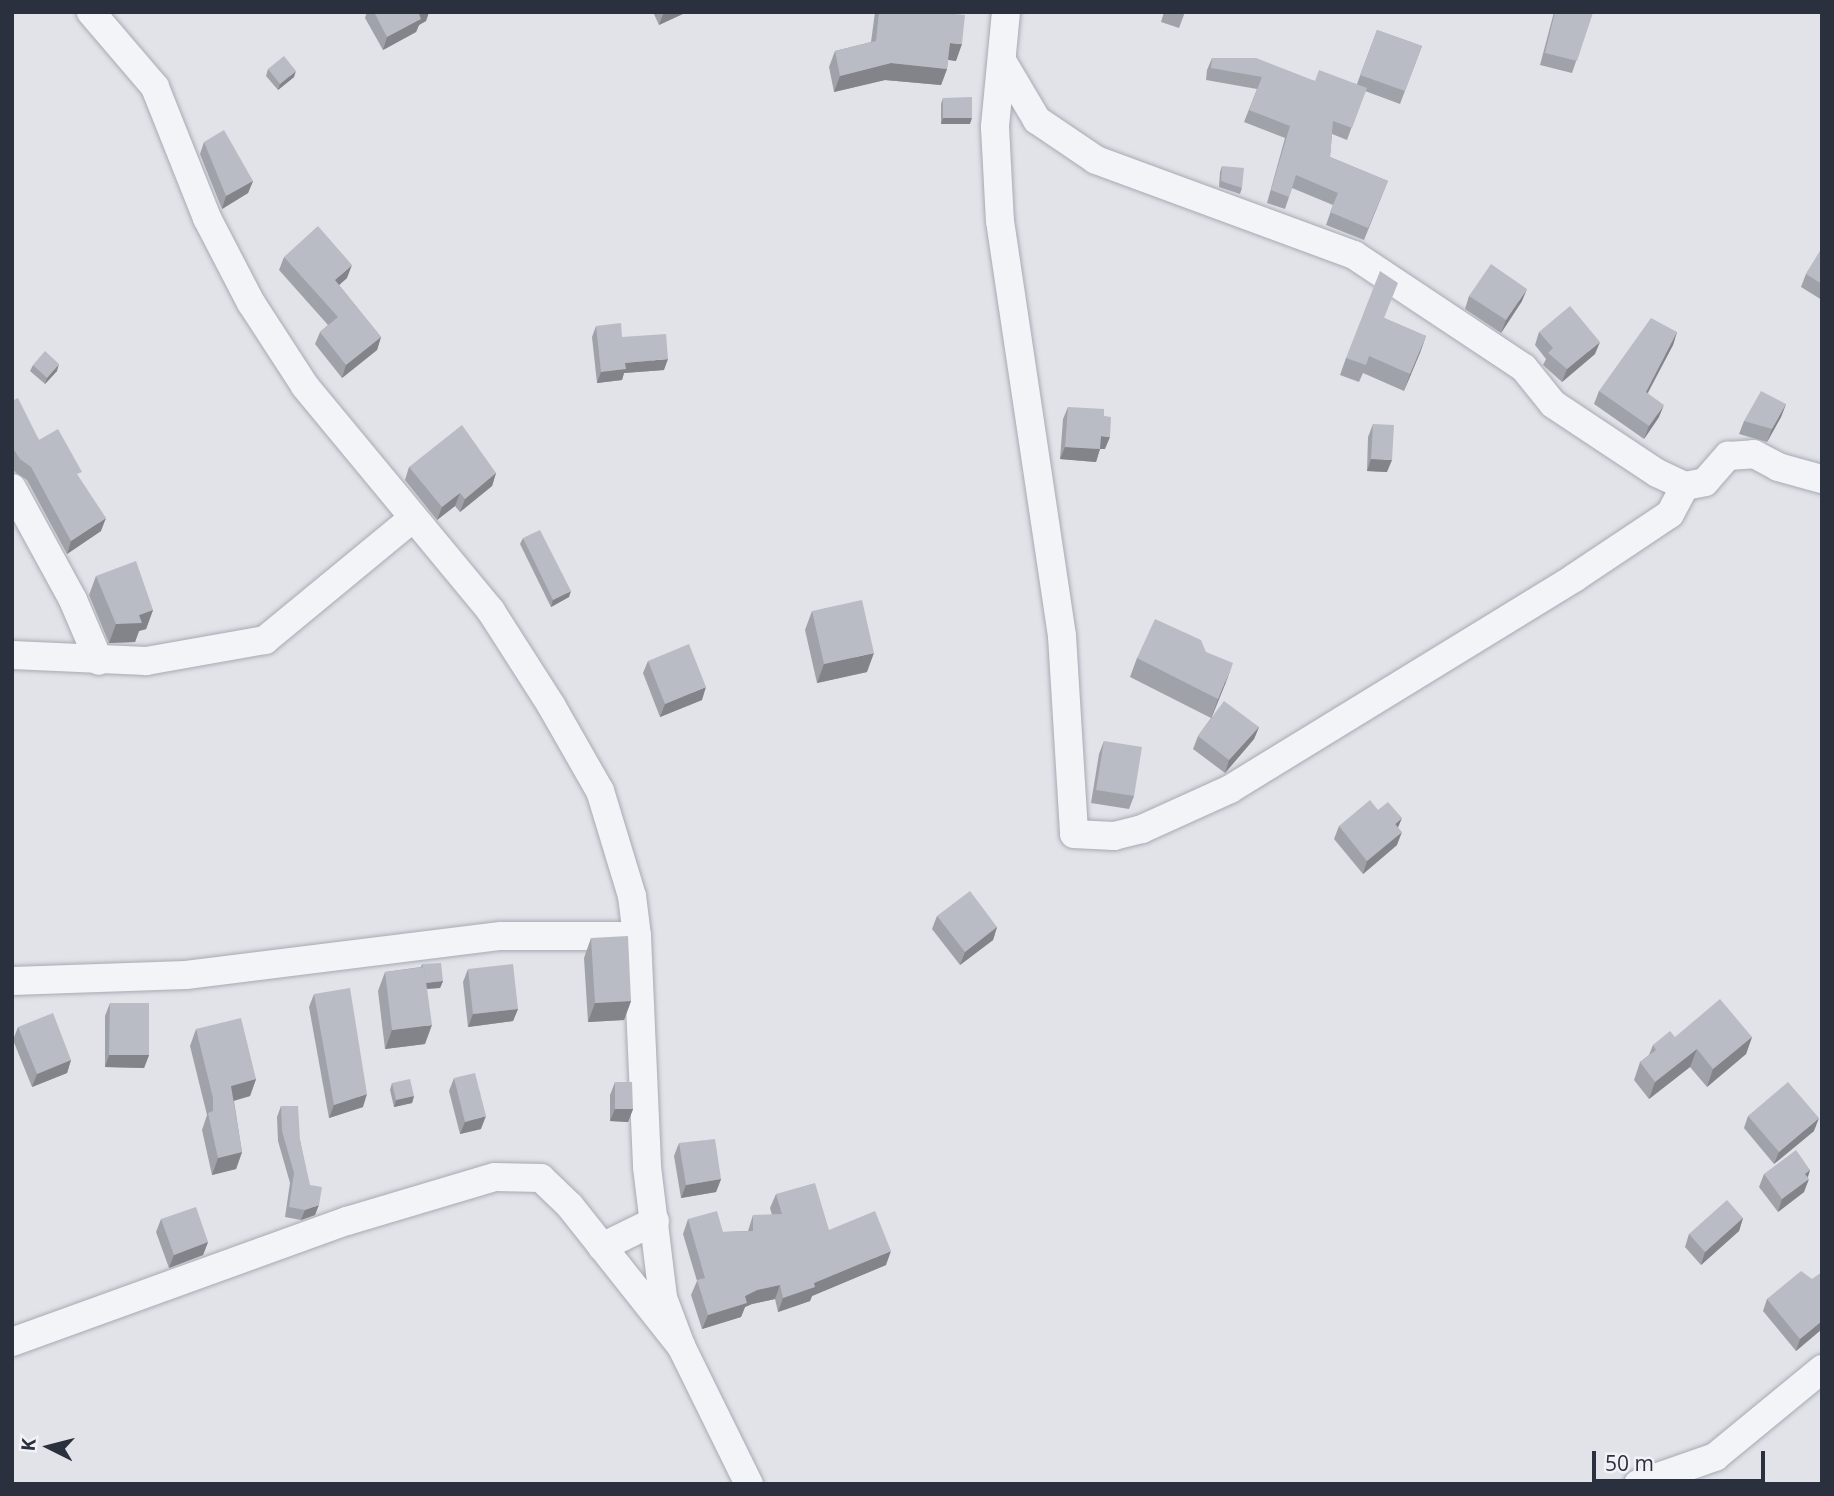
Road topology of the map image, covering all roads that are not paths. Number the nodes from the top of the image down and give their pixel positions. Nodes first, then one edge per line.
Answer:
1 (91, 12) edge
2 (1006, 12) edge
3 (1002, 61) junction
4 (1822, 479) edge
5 (1685, 486) junction
6 (12, 488) edge
7 (413, 518) junction
8 (12, 655) edge
9 (99, 661) junction
10 (637, 936) junction
11 (12, 981) edge
12 (655, 1221) junction
13 (603, 1247) junction
14 (12, 1342) edge
15 (681, 1346) junction
16 (1822, 1369) edge
17 (749, 1484) edge
18 (1638, 1484) edge

1 - 7 street
2 - 3 street
3 - 5 street
3 - 5 street
4 - 5 street
6 - 9 street
7 - 9 street
7 - 10 street
8 - 9 street
10 - 11 street
10 - 12 street
12 - 13 street
12 - 15 street
13 - 14 street
13 - 15 street
15 - 17 street
16 - 18 street

